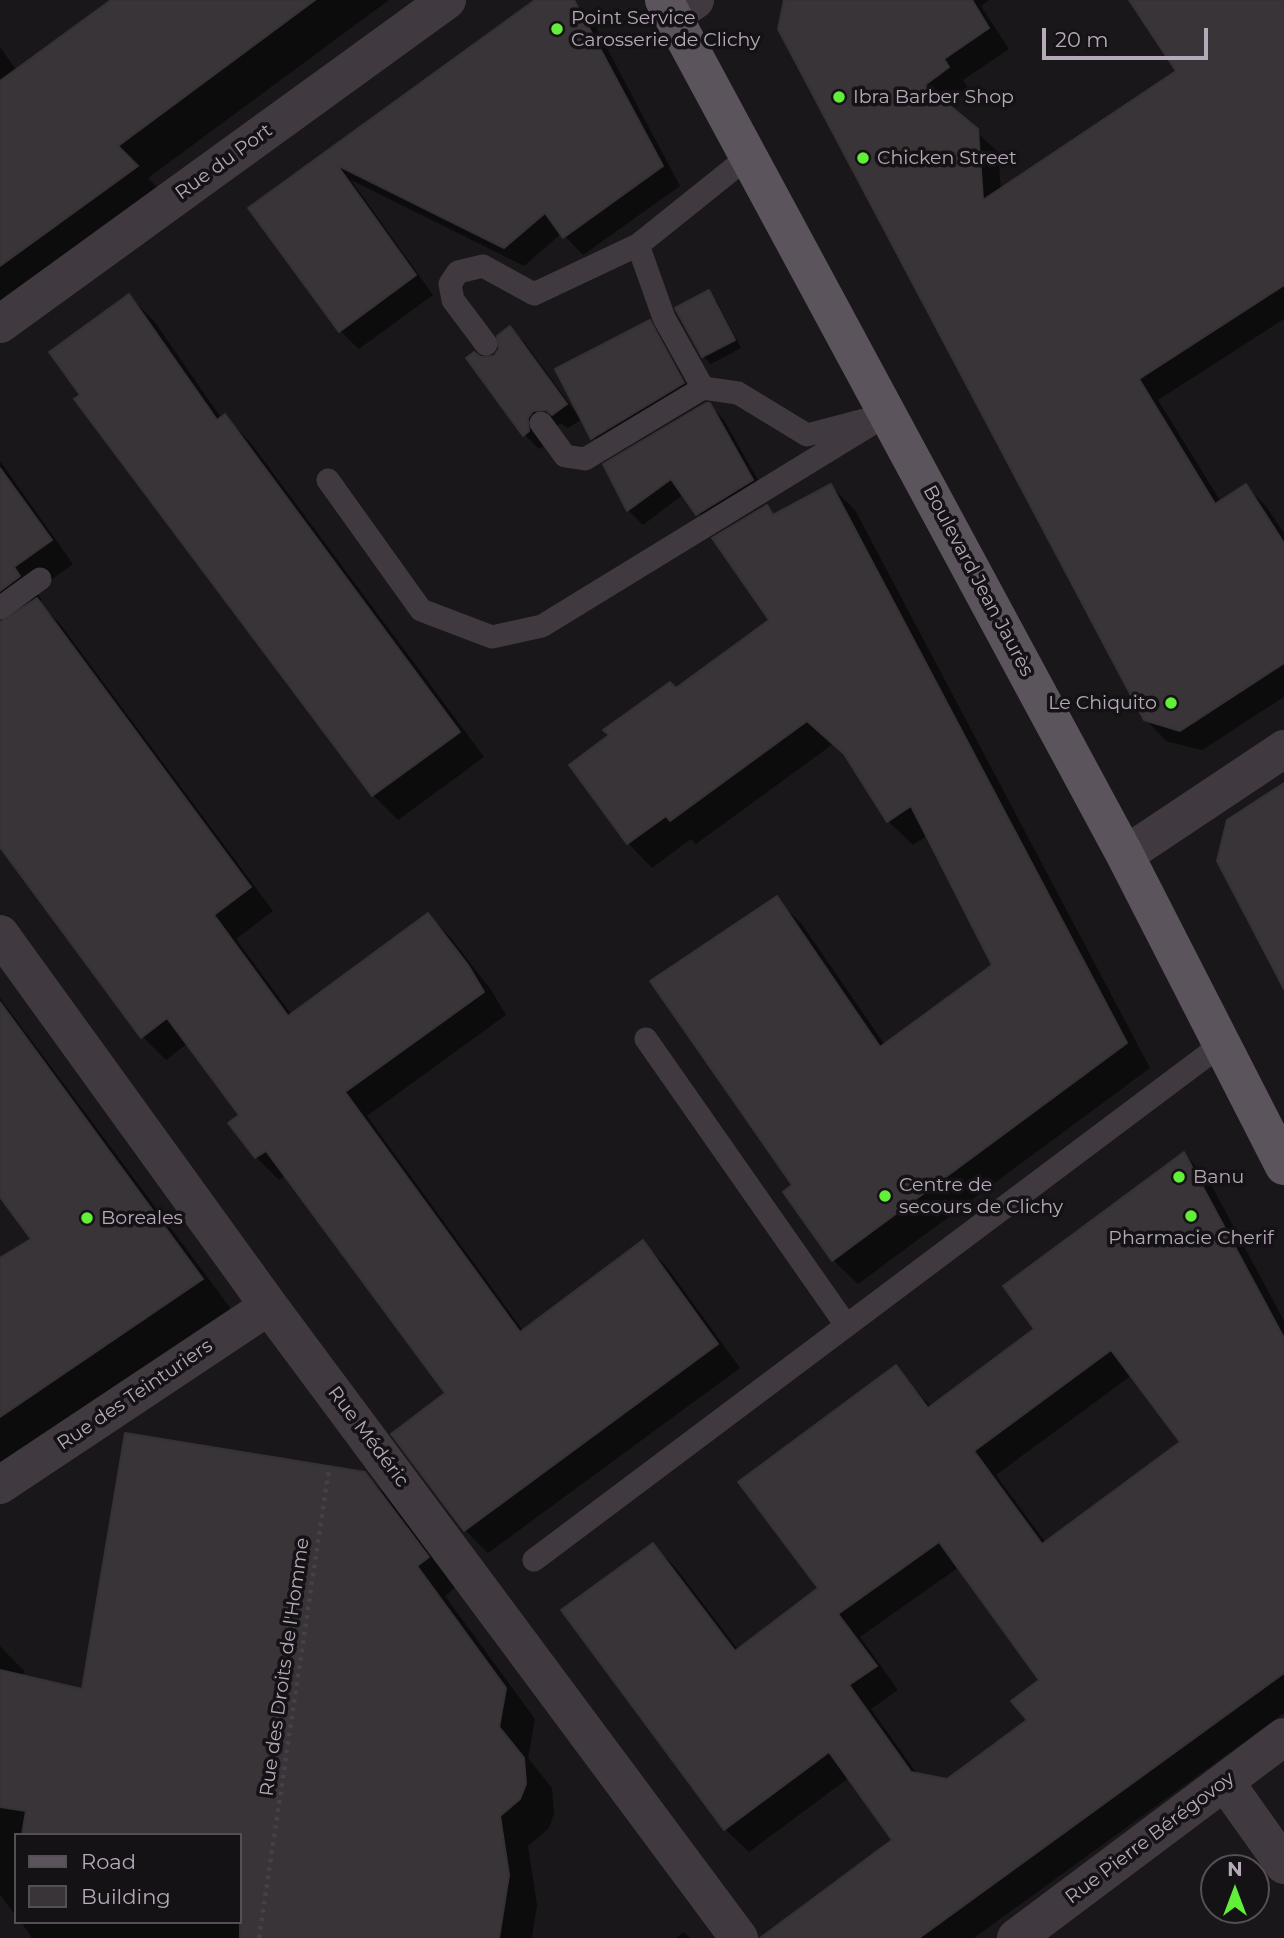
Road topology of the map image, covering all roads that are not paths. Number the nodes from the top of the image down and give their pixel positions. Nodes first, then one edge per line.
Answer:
1 (447, 0) edge
2 (677, 5) edge
3 (748, 156) junction
4 (638, 245) junction
5 (0, 324) edge
6 (486, 344) dead end
7 (704, 388) junction
8 (888, 414) junction
9 (541, 423) dead end
10 (328, 480) dead end
11 (40, 579) dead end
12 (0, 608) edge
13 (1284, 749) edge
14 (1125, 855) junction
15 (0, 934) edge
16 (646, 1039) dead end
17 (1222, 1044) junction
18 (1282, 1159) edge
19 (269, 1306) junction
20 (845, 1325) junction
21 (0, 1485) edge
22 (534, 1560) dead end
23 (1284, 1737) edge
24 (1225, 1783) junction
25 (1284, 1865) edge
26 (739, 1938) edge
27 (1016, 1938) edge

1 - 5 street, Rue du Port
2 - 3 main road, Boulevard Jean Jaurès
3 - 4 lane
3 - 8 main road, Boulevard Jean Jaurès
4 - 6 lane
4 - 7 lane
7 - 8 lane
7 - 9 lane
8 - 10 lane
8 - 14 main road, Boulevard Jean Jaurès
11 - 12 lane
13 - 14 street
14 - 17 main road, Boulevard Jean Jaurès
15 - 19 street, Rue Médéric
16 - 20 lane
17 - 18 main road, Boulevard Jean Jaurès
17 - 20 lane
19 - 21 street, Rue des Teinturiers
19 - 26 street, Rue Médéric
20 - 22 lane
23 - 24 street, Rue Pierre Bérégovoy
24 - 25 street
24 - 27 street, Rue Pierre Bérégovoy

